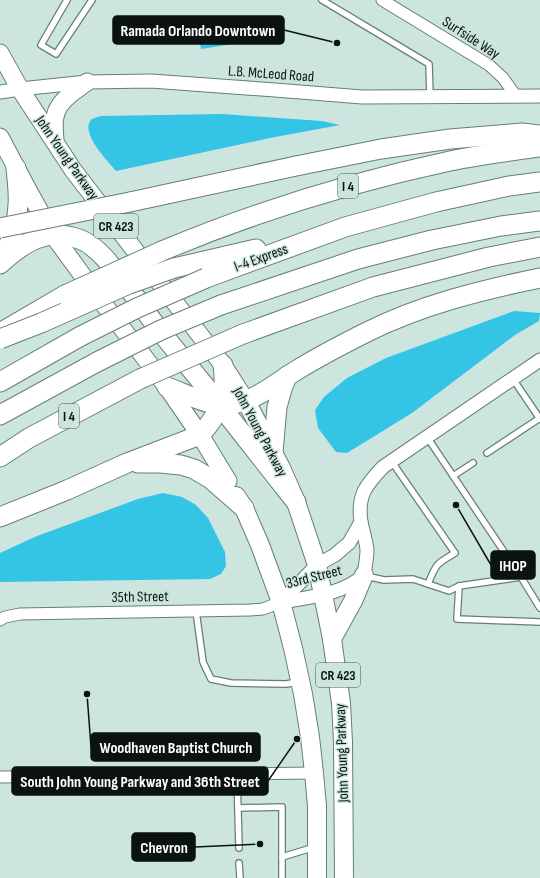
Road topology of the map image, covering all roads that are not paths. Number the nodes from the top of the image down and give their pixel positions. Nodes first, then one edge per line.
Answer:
1 (67, 0) edge
2 (92, 0) edge
3 (322, 0) edge
4 (382, 0) edge
5 (0, 53) edge
6 (87, 82) junction
7 (20, 88) junction
8 (0, 92) edge
9 (430, 96) junction
10 (516, 96) junction
11 (540, 96) edge
12 (540, 135) edge
13 (0, 137) edge
14 (55, 142) junction
15 (540, 147) edge
16 (16, 168) junction
17 (540, 182) edge
18 (540, 220) edge
19 (344, 227) junction
20 (0, 228) edge
21 (53, 235) junction
22 (540, 247) edge
23 (0, 261) edge
24 (0, 264) edge
25 (540, 278) edge
26 (0, 332) edge
27 (0, 340) edge
28 (540, 360) edge
29 (223, 365) junction
30 (287, 376) junction
31 (513, 378) junction
32 (0, 382) edge
33 (167, 387) junction
34 (246, 400) junction
35 (219, 405) junction
36 (0, 415) edge
37 (540, 418) edge
38 (200, 435) junction
39 (427, 437) junction
40 (273, 452) junction
41 (487, 453) dead end
42 (0, 457) edge
43 (391, 461) junction
44 (127, 463) junction
45 (472, 463) dead end
46 (453, 476) junction
47 (228, 481) joint
48 (296, 502) junction
49 (244, 508) junction
50 (0, 517) edge
51 (361, 522) junction
52 (317, 565) junction
53 (364, 575) junction
54 (521, 577) junction
55 (428, 584) junction
56 (459, 586) junction
57 (323, 594) junction
58 (281, 602) junction
59 (540, 608) edge
60 (196, 611) junction
61 (0, 620) edge
62 (540, 622) edge
63 (332, 639) junction
64 (300, 682) junction
65 (314, 774) junction
66 (237, 775) junction
67 (0, 777) edge
68 (238, 808) junction
69 (317, 846) junction
70 (239, 848) dead end
71 (282, 857) junction
72 (239, 863) dead end
73 (240, 878) edge
74 (282, 878) edge
75 (317, 878) edge
76 (344, 878) edge

1 - 2 lane
3 - 9 lane
4 - 10 street, Surfside Way
5 - 7 main road, John Young Parkway / CR 423
6 - 7 street, L.B. McLeod Road
6 - 9 street, L.B. McLeod Road
6 - 14 main road
7 - 8 street, L.B. McLeod Road
7 - 14 main road, John Young Parkway / CR 423
9 - 10 street, L.B. McLeod Road
10 - 11 street, L.B. McLeod Road
12 - 20 highway, bridge
13 - 16 main road, John Young Parkway / CR 423
14 - 29 main road, John Young Parkway / CR 423
15 - 26 highway, I 4, bridge
16 - 21 main road, John Young Parkway / CR 423
16 - 23 highway
17 - 19 highway, I-4 Express
18 - 36 highway, I-4 Express, bridge
19 - 27 highway, bridge
19 - 32 highway, I-4 Express, bridge
21 - 24 highway
21 - 33 main road, John Young Parkway / CR 423
21 - 35 highway
22 - 42 highway, I 4, bridge
25 - 30 highway
28 - 31 street, 33rd Street
29 - 34 main road, John Young Parkway / CR 423
29 - 35 highway
30 - 34 highway
30 - 40 highway
31 - 37 lane
31 - 39 street, 33rd Street
33 - 35 highway
33 - 38 main road, John Young Parkway / CR 423
34 - 35 highway
34 - 40 highway, John Young Parkway / CR 423
35 - 38 highway
35 - 48 highway
37 - 41 lane
38 - 44 highway
38 - 47 main road, John Young Parkway / CR 423
39 - 43 street, 33rd Street
39 - 46 lane
40 - 48 highway, John Young Parkway / CR 423
43 - 51 street, 33rd Street
43 - 55 lane
44 - 49 highway
44 - 50 highway
45 - 46 lane
46 - 54 lane
47 - 49 highway, John Young Parkway / CR 423
48 - 52 highway, John Young Parkway / CR 423
49 - 58 highway, John Young Parkway / CR 423
51 - 52 street, 33rd Street
51 - 53 street, 33rd Street
52 - 57 highway, John Young Parkway / CR 423
52 - 58 street, 33rd Street
53 - 55 lane
53 - 57 street, 33rd Street
53 - 63 highway
54 - 56 lane
54 - 59 lane
55 - 56 lane
56 - 62 lane
57 - 58 street, 33rd Street
57 - 63 highway, John Young Parkway / CR 423
58 - 60 street, 35th Street
58 - 64 highway, John Young Parkway / CR 423
60 - 61 street, 35th Street
60 - 64 lane
63 - 76 highway, John Young Parkway / CR 423
64 - 65 highway, John Young Parkway / CR 423
65 - 66 street
65 - 69 highway, John Young Parkway / CR 423
66 - 67 street
66 - 68 lane
68 - 70 lane
68 - 71 lane
69 - 71 lane
69 - 75 highway, John Young Parkway / CR 423
71 - 74 lane
72 - 73 lane

